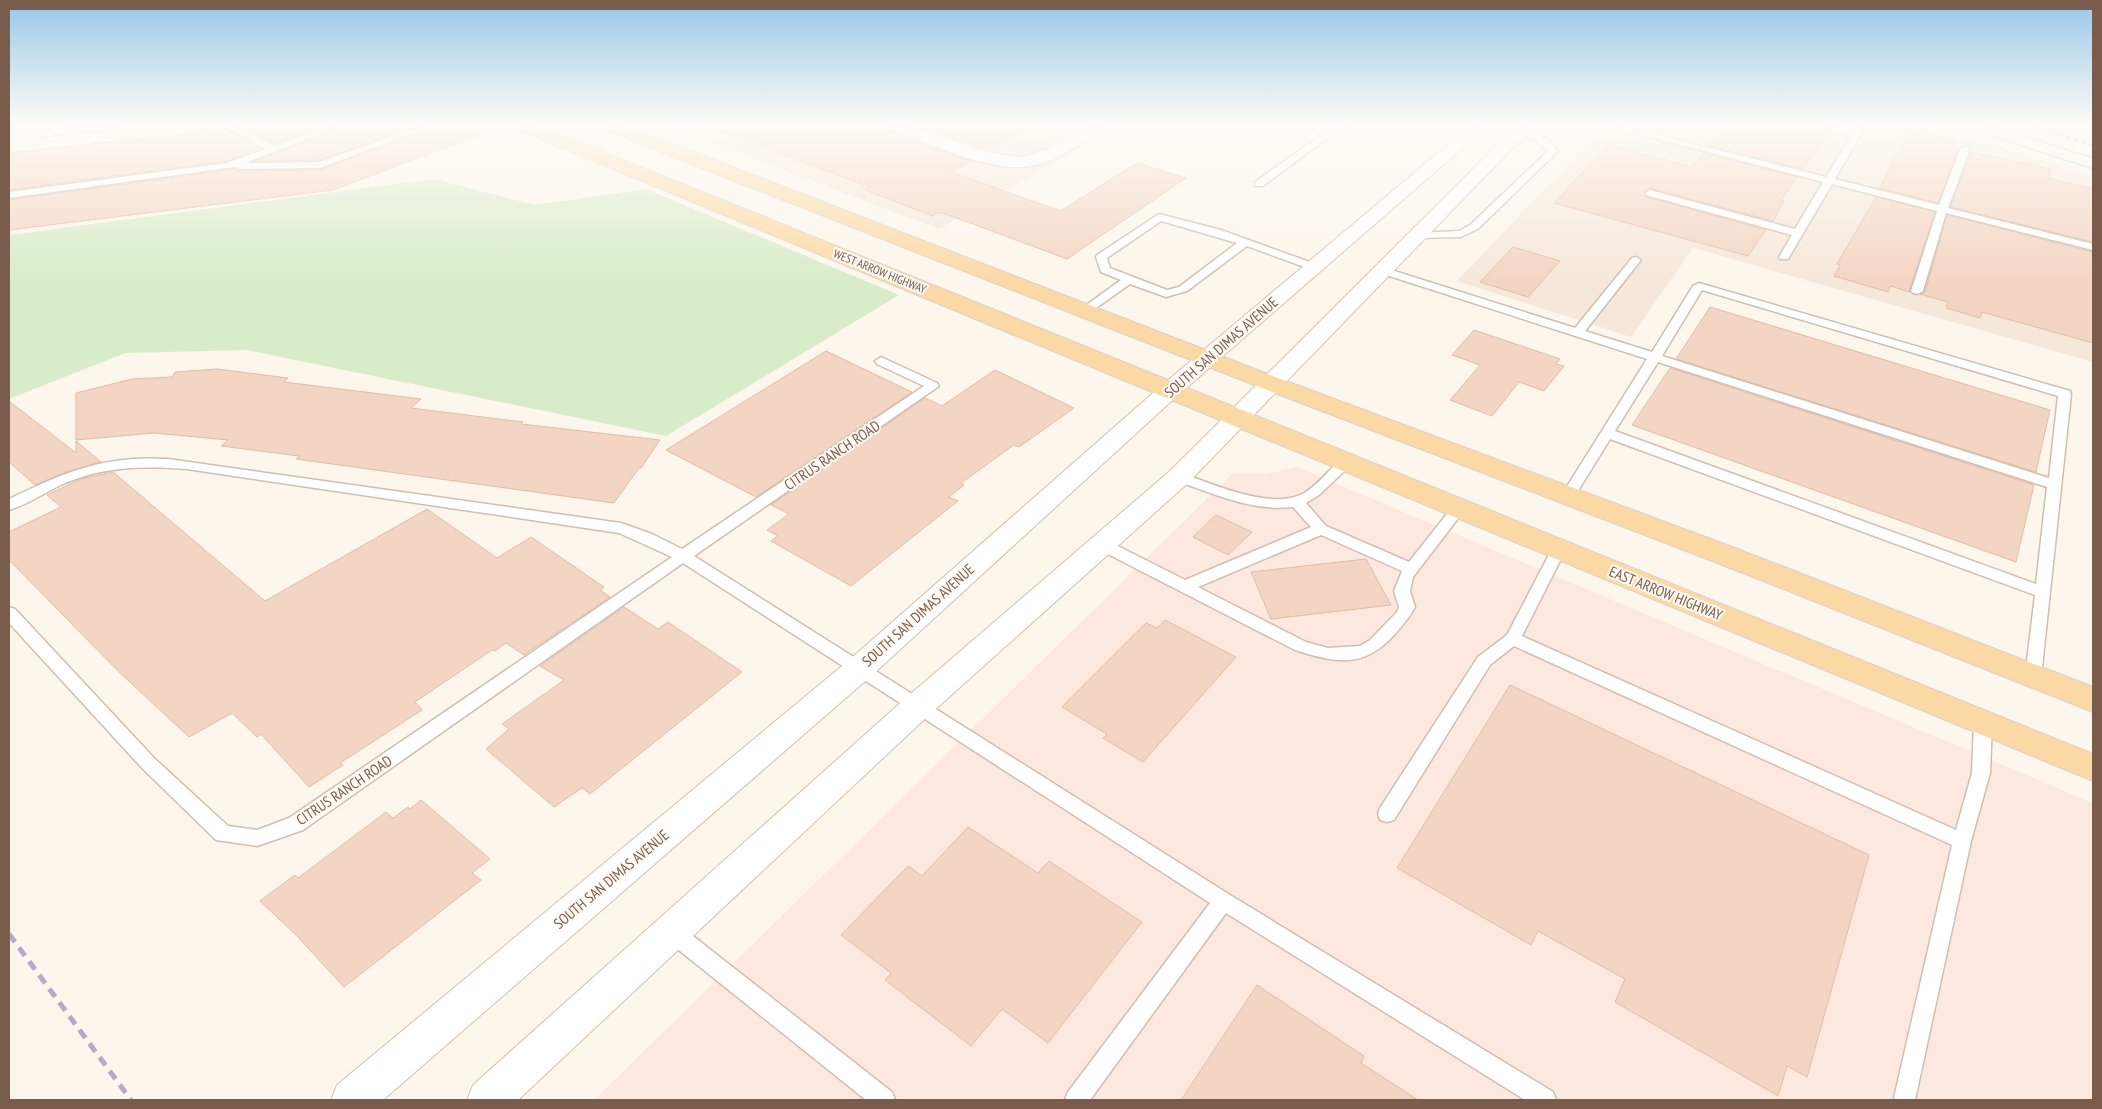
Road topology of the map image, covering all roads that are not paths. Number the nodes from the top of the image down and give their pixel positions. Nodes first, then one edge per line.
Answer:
1 (147, 177) edge
2 (649, 177) edge
3 (741, 177) edge
4 (1269, 177) edge
5 (1420, 177) edge
6 (1476, 177) edge
7 (1526, 177) edge
8 (1808, 177) edge
9 (1831, 177) edge
10 (1955, 177) edge
11 (1828, 182) junction
12 (1259, 184) dead end
13 (1650, 193) dead end
14 (9, 195) edge
15 (1942, 210) junction
16 (1797, 234) junction
17 (1418, 236) junction
18 (1244, 243) junction
19 (2093, 247) edge
20 (1784, 257) dead end
21 (1636, 260) dead end
22 (1314, 267) junction
23 (1384, 271) junction
24 (1130, 279) junction
25 (1917, 291) dead end
26 (1086, 311) junction
27 (1577, 333) junction
28 (1208, 358) junction
29 (1654, 358) junction
30 (881, 361) dead end
31 (1270, 384) junction
32 (1170, 391) junction
33 (1238, 419) junction
34 (1607, 433) junction
35 (1346, 462) junction
36 (1179, 477) junction
37 (2055, 485) junction
38 (1568, 496) junction
39 (1296, 501) junction
40 (9, 505) edge
41 (1459, 508) junction
42 (1321, 529) junction
43 (1103, 545) junction
44 (1559, 549) junction
45 (683, 556) junction
46 (1411, 569) junction
47 (1184, 587) junction
48 (2043, 592) junction
49 (9, 613) edge
50 (1513, 639) junction
51 (859, 669) junction
52 (2033, 677) junction
53 (2093, 700) edge
54 (918, 706) junction
55 (1983, 723) junction
56 (2093, 768) edge
57 (1387, 814) dead end
58 (1962, 841) junction
59 (1223, 901) junction
60 (672, 932) junction
61 (1905, 1098) dead end
62 (352, 1100) edge
63 (488, 1100) edge
64 (884, 1100) edge
65 (1076, 1100) edge
66 (1545, 1100) edge

1 - 14 lane
2 - 32 main road, WEST ARROW HIGHWAY
3 - 26 main road
4 - 12 lane
5 - 22 street, SOUTH SAN DIMAS AVENUE
6 - 17 street
7 - 17 lane
8 - 11 lane
9 - 11 lane
10 - 15 lane
11 - 15 lane
11 - 16 lane
13 - 16 lane
15 - 19 lane
15 - 25 lane
16 - 20 lane
17 - 23 street
18 - 22 lane
18 - 24 lane
18 - 24 lane
21 - 27 lane
22 - 28 street, SOUTH SAN DIMAS AVENUE
23 - 27 lane
23 - 31 street
24 - 26 lane
26 - 28 main road
27 - 29 lane
28 - 31 main road
28 - 32 street, SOUTH SAN DIMAS AVENUE
29 - 34 lane
29 - 37 lane
29 - 37 lane
30 - 45 lane, CITRUS RANCH ROAD
31 - 33 street
31 - 38 main road
32 - 33 main road, WEST ARROW HIGHWAY
32 - 51 street, SOUTH SAN DIMAS AVENUE
33 - 35 main road, EAST ARROW HIGHWAY
33 - 36 street
34 - 38 lane
34 - 48 lane
35 - 39 lane
35 - 41 main road, EAST ARROW HIGHWAY
36 - 39 lane
36 - 43 street
37 - 48 lane
38 - 52 main road
39 - 42 lane
40 - 45 lane
41 - 44 main road, EAST ARROW HIGHWAY
41 - 46 lane
42 - 46 lane
42 - 47 lane
43 - 47 lane
43 - 54 street
44 - 50 lane
44 - 55 main road, EAST ARROW HIGHWAY
45 - 49 lane, CITRUS RANCH ROAD
45 - 51 lane
46 - 47 lane
48 - 52 lane
50 - 57 lane
50 - 58 lane
51 - 54 lane
51 - 62 street, SOUTH SAN DIMAS AVENUE
52 - 53 main road
54 - 59 lane
54 - 60 street
55 - 56 main road, EAST ARROW HIGHWAY
55 - 58 lane
58 - 61 lane
59 - 65 lane
59 - 66 lane
60 - 63 street
60 - 64 lane

